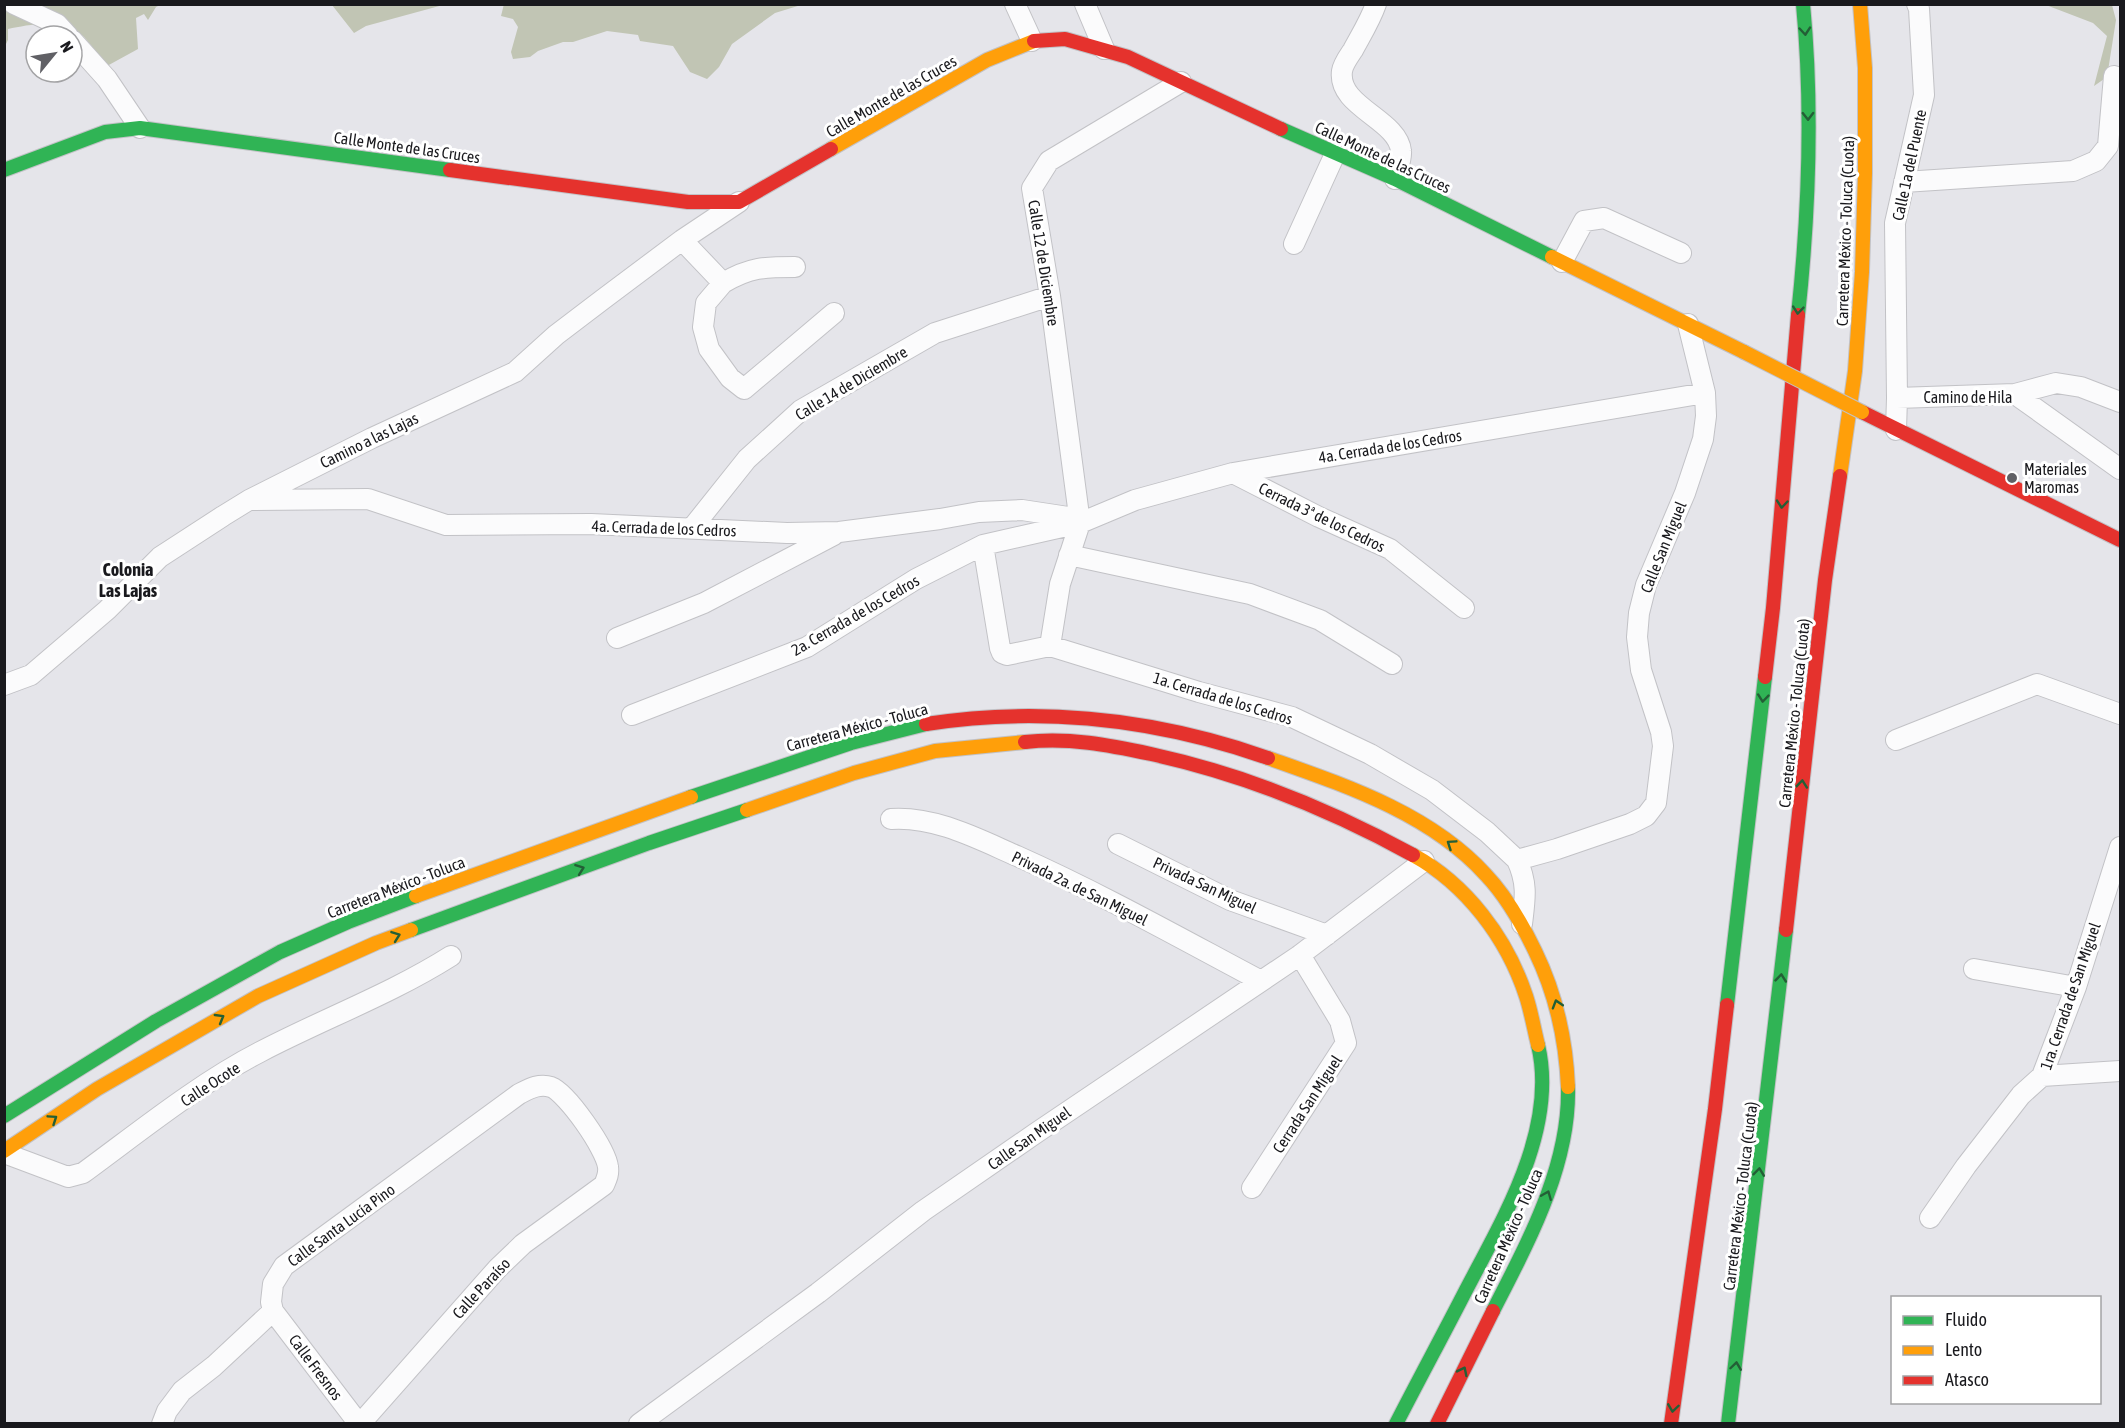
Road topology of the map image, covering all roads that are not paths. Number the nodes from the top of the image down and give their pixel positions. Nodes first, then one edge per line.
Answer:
1 (14, 4) edge
2 (1015, 4) edge
3 (1085, 4) edge
4 (1376, 4) edge
5 (1803, 4) edge
6 (1860, 4) edge
7 (1917, 4) edge
8 (57, 24) edge
9 (1032, 41) junction
10 (1104, 49) junction
11 (84, 53) edge
12 (2114, 76) dead end
13 (1181, 82) junction
14 (140, 128) junction
15 (1335, 154) junction
16 (4, 170) edge
17 (1395, 179) junction
18 (1904, 182) junction
19 (740, 202) junction
20 (682, 240) junction
21 (1294, 244) dead end
22 (1681, 253) dead end
23 (1562, 262) junction
24 (795, 267) dead end
25 (723, 283) junction
26 (1050, 296) junction
27 (834, 313) dead end
28 (1688, 324) junction
29 (1706, 393) junction
30 (2015, 394) junction
31 (1897, 398) junction
32 (2121, 402) edge
33 (1896, 430) junction
34 (2121, 468) edge
35 (1233, 473) junction
36 (249, 500) junction
37 (1080, 522) junction
38 (692, 528) junction
39 (839, 532) junction
40 (2121, 540) edge
41 (982, 545) junction
42 (1069, 555) junction
43 (1464, 608) dead end
44 (617, 638) dead end
45 (1050, 646) junction
46 (1392, 664) dead end
47 (4, 685) edge
48 (2121, 714) edge
49 (632, 715) dead end
50 (1896, 740) dead end
51 (891, 819) dead end
52 (1118, 844) dead end
53 (2121, 847) edge
54 (1517, 860) junction
55 (1424, 861) junction
56 (1522, 924) junction
57 (1327, 935) junction
58 (451, 956) dead end
59 (1300, 956) junction
60 (1974, 969) dead end
61 (1261, 981) junction
62 (2076, 987) junction
63 (2121, 1071) edge
64 (2042, 1076) junction
65 (4, 1116) edge
66 (4, 1152) edge
67 (608, 1166) joint
68 (1252, 1188) dead end
69 (1930, 1218) dead end
70 (273, 1311) junction
71 (163, 1423) edge
72 (359, 1424) edge
73 (639, 1424) edge
74 (1396, 1424) edge
75 (1437, 1424) edge
76 (1671, 1424) edge
77 (1728, 1424) edge

1 - 8 street
2 - 9 street
3 - 10 street
4 - 17 street
5 -> 76 main road, Carretera México - Toluca (Cuota)
77 -> 6 main road, Carretera México - Toluca (Cuota)
7 - 18 street, Calle 1a del Puente
9 - 10 main road, Calle Monte de las Cruces
9 - 19 main road, Calle Monte de las Cruces
10 - 13 main road, Calle Monte de las Cruces
11 - 14 street
12 - 18 street
13 - 15 main road, Calle Monte de las Cruces
13 - 26 street, Calle 12 de Diciembre
14 - 16 main road, Calle Monte de las Cruces
14 - 19 main road, Calle Monte de las Cruces
15 - 17 main road, Calle Monte de las Cruces
15 - 21 street
17 - 23 main road, Calle Monte de las Cruces
18 - 31 street, Calle 1a del Puente
19 - 20 street, Camino a las Lajas
20 - 25 street
20 - 36 street, Camino a las Lajas
22 - 23 street
23 - 28 main road, Calle Monte de las Cruces
24 - 25 street
25 - 27 street
26 - 37 street, Calle 12 de Diciembre
26 - 38 street, Calle 14 de Diciembre
28 - 29 street, Calle San Miguel
28 - 33 main road, Calle Monte de las Cruces, bridge
29 - 35 street, 4a. Cerrada de los Cedros
29 - 54 street, Calle San Miguel
30 - 31 street, Camino de Hila
30 - 32 street
30 - 34 street, Camino de Hila
31 - 33 street
33 - 40 main road
35 - 37 street, 4a. Cerrada de los Cedros
35 - 43 street, Cerrada 3ª de los Cedros
36 - 38 street, 4a. Cerrada de los Cedros
36 - 47 street, Camino a las Lajas
37 - 39 street, 4a. Cerrada de los Cedros
37 - 41 street, 2a. Cerrada de los Cedros
37 - 42 street
38 - 39 street, 4a. Cerrada de los Cedros
39 - 44 street
41 - 45 street, 1a. Cerrada de los Cedros
41 - 49 street, 2a. Cerrada de los Cedros
42 - 45 street
42 - 46 street
45 - 54 street, 1a. Cerrada de los Cedros
48 - 50 street
51 - 61 street, Privada 2a. de San Miguel
52 - 57 street, Privada San Miguel
53 - 62 street, 1ra. Cerrada de San Miguel
54 - 56 street
55 - 57 street, Calle San Miguel
66 -> 55 main road, Carretera México - Toluca
55 - 74 main road, Carretera México - Toluca
56 -> 65 main road, Carretera México - Toluca
75 -> 56 main road, Carretera México - Toluca
57 - 59 street, Calle San Miguel
58 - 66 street, Calle Ocote
59 - 61 street, Calle San Miguel
59 - 68 street, Cerrada San Miguel
60 - 62 street
61 - 73 street, Calle San Miguel
62 - 64 street, 1ra. Cerrada de San Miguel
63 - 64 street
64 - 69 street, 1ra. Cerrada de San Miguel
67 - 70 street, Calle Santa Lucía Pino
67 - 72 street, Calle Paraíso
70 - 71 street
70 - 72 street, Calle Fresnos

